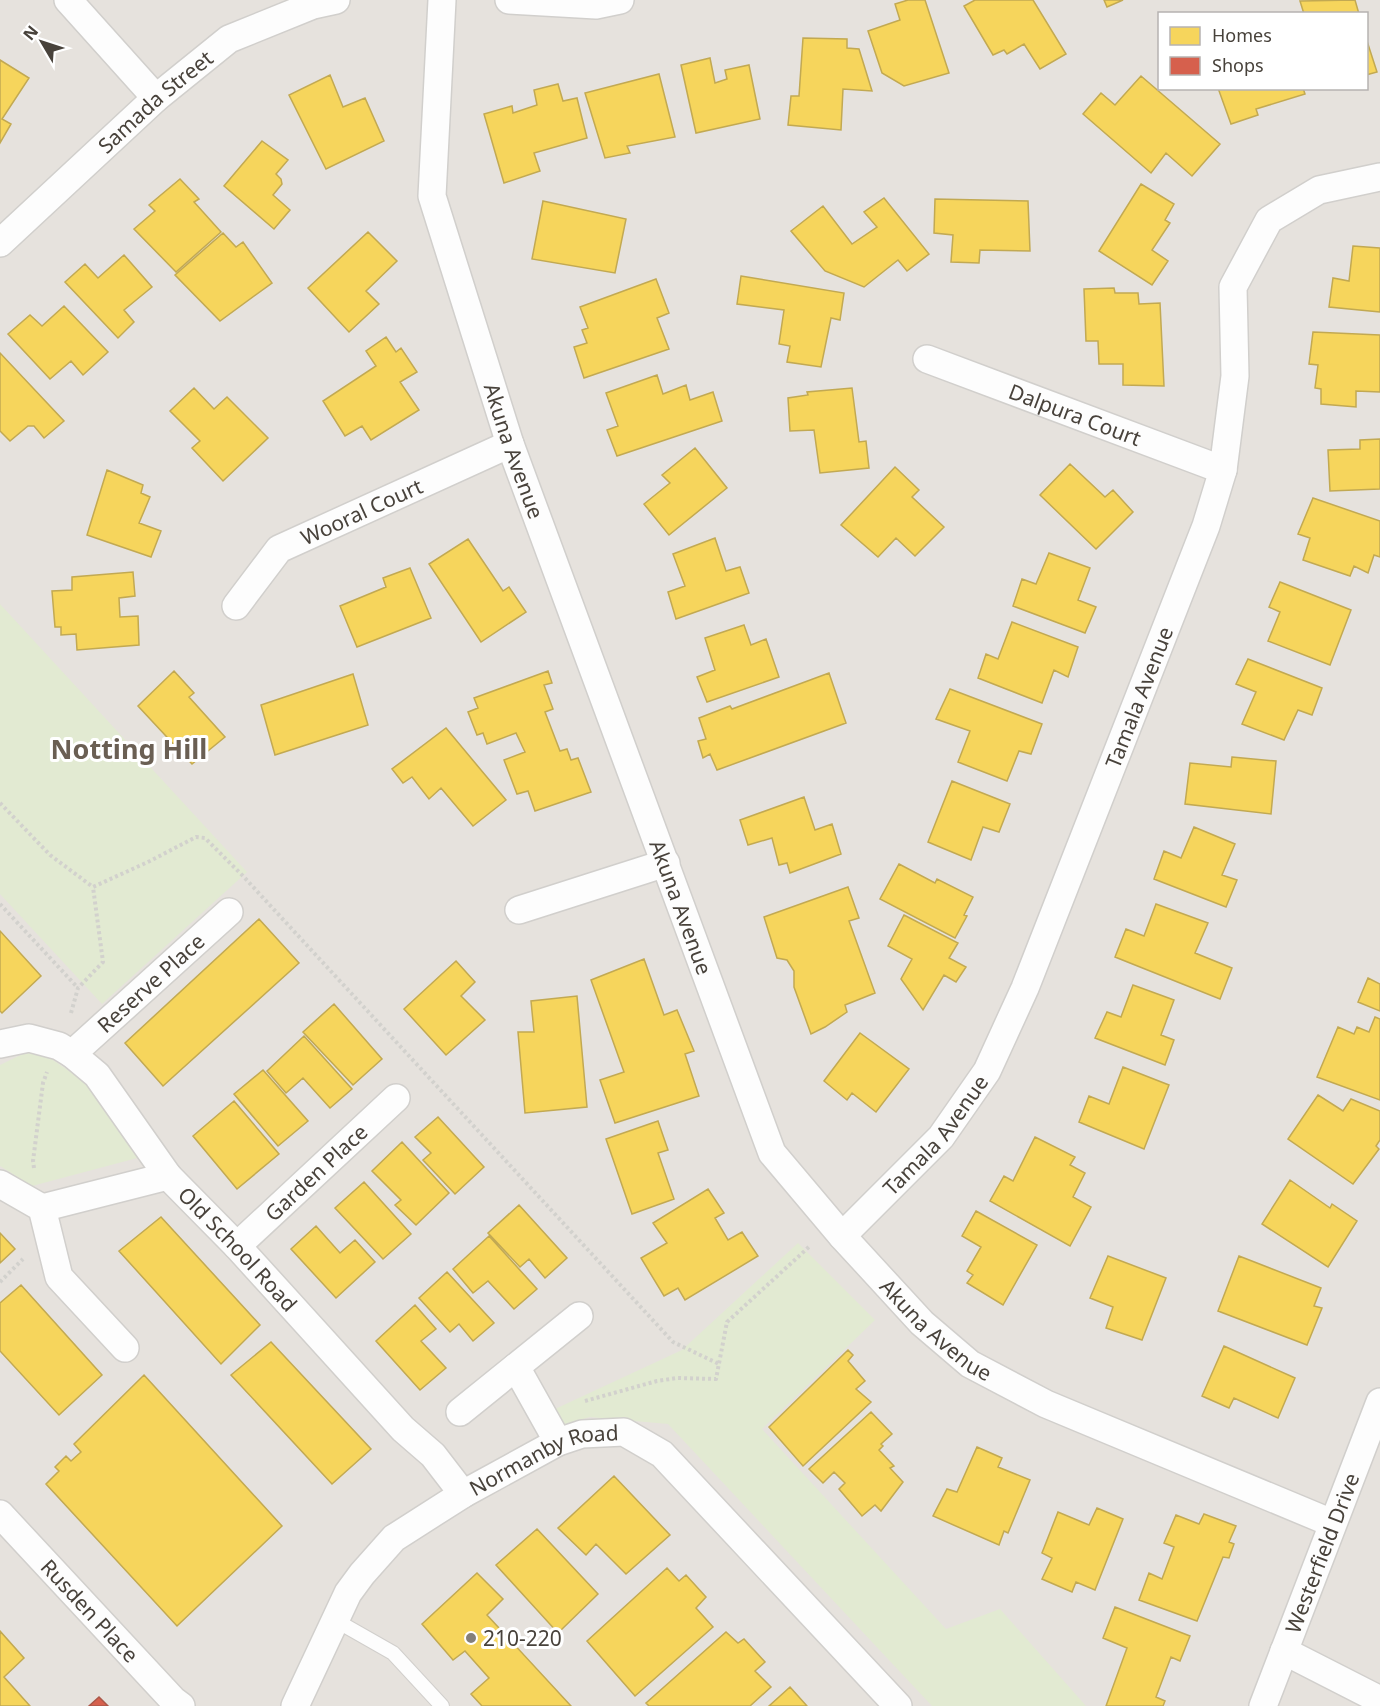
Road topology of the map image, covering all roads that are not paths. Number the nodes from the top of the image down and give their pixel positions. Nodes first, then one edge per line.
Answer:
1 (68, 0) edge
2 (336, 0) edge
3 (442, 0) edge
4 (509, 0) edge
5 (620, 0) edge
6 (156, 98) junction
7 (1380, 177) edge
8 (0, 243) edge
9 (927, 359) dead end
10 (510, 444) junction
11 (1223, 470) junction
12 (236, 606) dead end
13 (666, 863) junction
14 (519, 910) dead end
15 (229, 912) dead end
16 (1, 1042) edge
17 (65, 1050) junction
18 (396, 1098) dead end
19 (168, 1176) junction
20 (0, 1184) edge
21 (42, 1208) junction
22 (837, 1231) junction
23 (237, 1246) junction
24 (579, 1316) dead end
25 (125, 1348) dead end
26 (516, 1368) junction
27 (1380, 1402) edge
28 (460, 1412) dead end
29 (570, 1438) junction
30 (463, 1494) junction
31 (0, 1514) edge
32 (1332, 1523) junction
33 (335, 1620) junction
34 (1284, 1651) junction
35 (1380, 1700) edge
36 (182, 1706) edge
37 (296, 1706) edge
38 (442, 1706) edge
39 (898, 1706) edge
40 (1263, 1706) edge

1 - 6 street
2 - 6 street, Samada Street
3 - 10 street, Akuna Avenue
4 - 5 street
6 - 8 street, Samada Street
7 - 11 street, Tamala Avenue
9 - 11 street, Dalpura Court
10 - 12 street, Wooral Court
10 - 13 street, Akuna Avenue
11 - 22 street, Tamala Avenue
13 - 14 street
13 - 22 street, Akuna Avenue
15 - 17 street, Reserve Place
16 - 17 street, Old School Road
17 - 19 street, Old School Road
18 - 23 street, Garden Place
19 - 21 street
19 - 23 street, Old School Road
20 - 21 street
21 - 25 street
22 - 32 street, Akuna Avenue
23 - 30 street, Old School Road
24 - 26 street
26 - 28 street
26 - 29 street
27 - 32 street, Westerfield Drive
29 - 30 street, Normanby Road
29 - 39 street, Normanby Road
30 - 33 street, Normanby Road
31 - 36 street, Rusden Place
32 - 34 street, Westerfield Drive
33 - 37 street, Normanby Road
33 - 38 lane
34 - 35 street
34 - 40 street, Westerfield Drive

